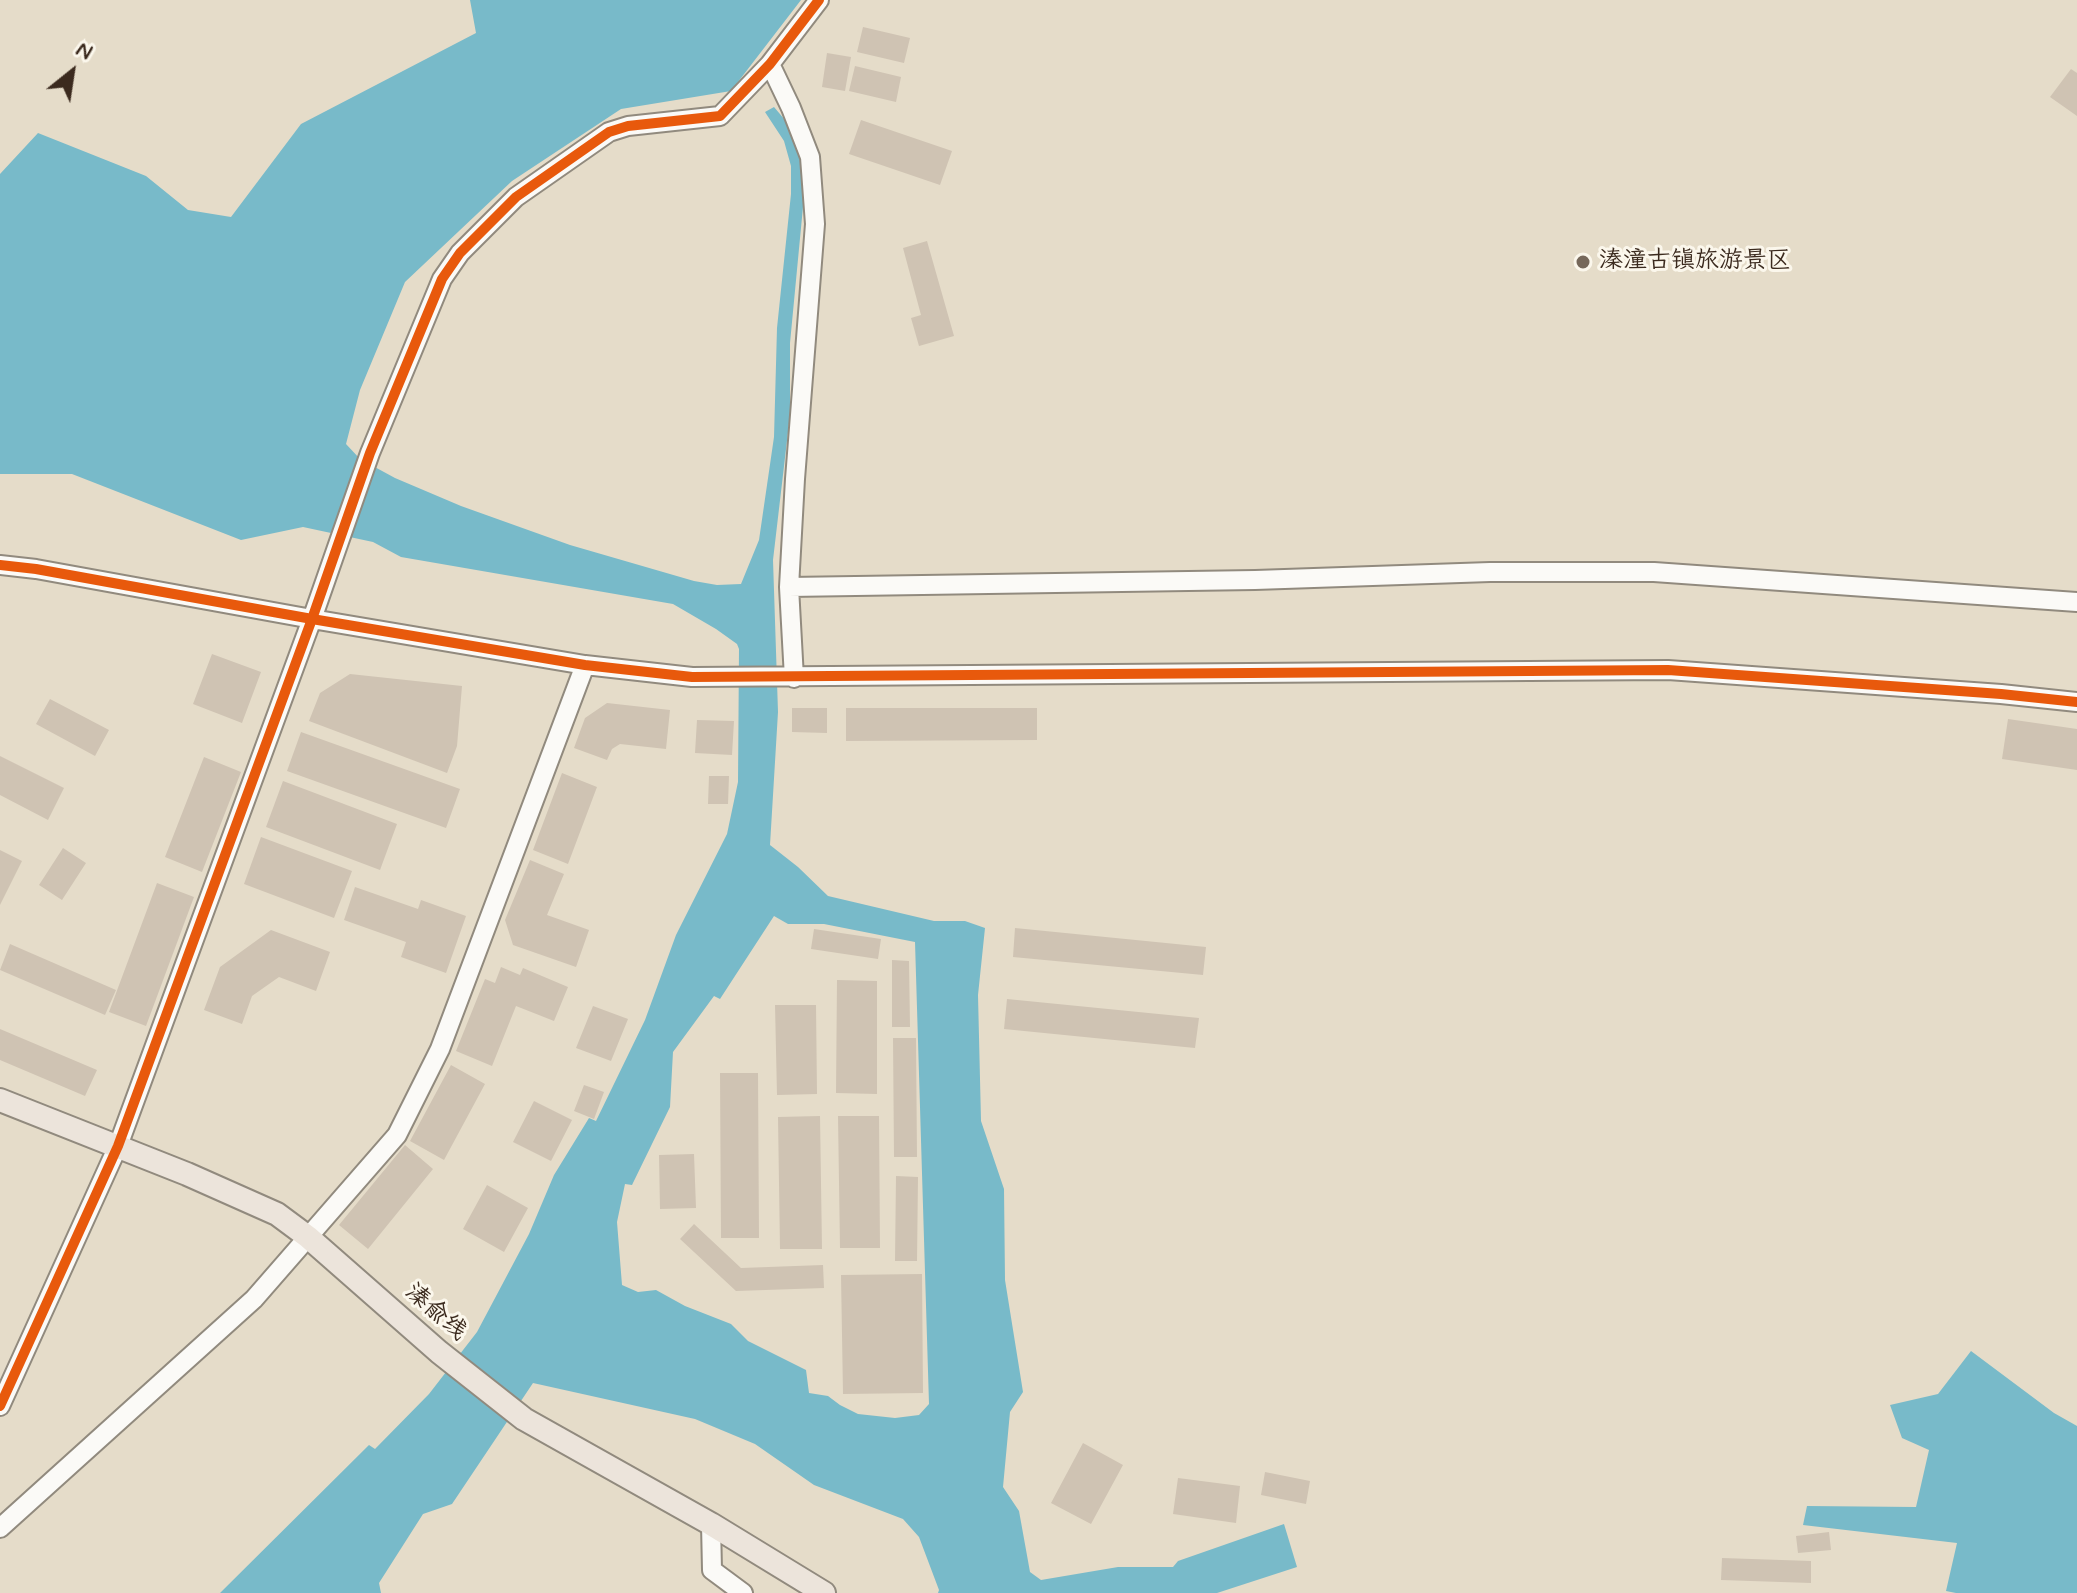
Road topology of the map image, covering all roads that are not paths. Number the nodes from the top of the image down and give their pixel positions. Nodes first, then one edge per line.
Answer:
1 (819, 0) edge
2 (770, 64) junction
3 (0, 565) edge
4 (789, 587) junction
5 (2077, 602) edge
6 (312, 619) junction
7 (585, 665) junction
8 (794, 678) junction
9 (2077, 702) edge
10 (0, 1100) edge
11 (118, 1146) junction
12 (308, 1237) junction
13 (0, 1406) edge
14 (711, 1524) junction
15 (0, 1528) edge
16 (743, 1593) edge
17 (824, 1593) edge

1 - 2 street
2 - 4 street
2 - 6 street
3 - 6 street
4 - 5 street
4 - 8 street
6 - 7 street
6 - 11 street
7 - 8 street
7 - 12 street
8 - 9 street
10 - 11 main road, 溱俞线
11 - 12 main road, 溱俞线
11 - 13 street
12 - 14 main road, 溱俞线
12 - 15 street
14 - 16 street
14 - 17 main road, 溱俞线

